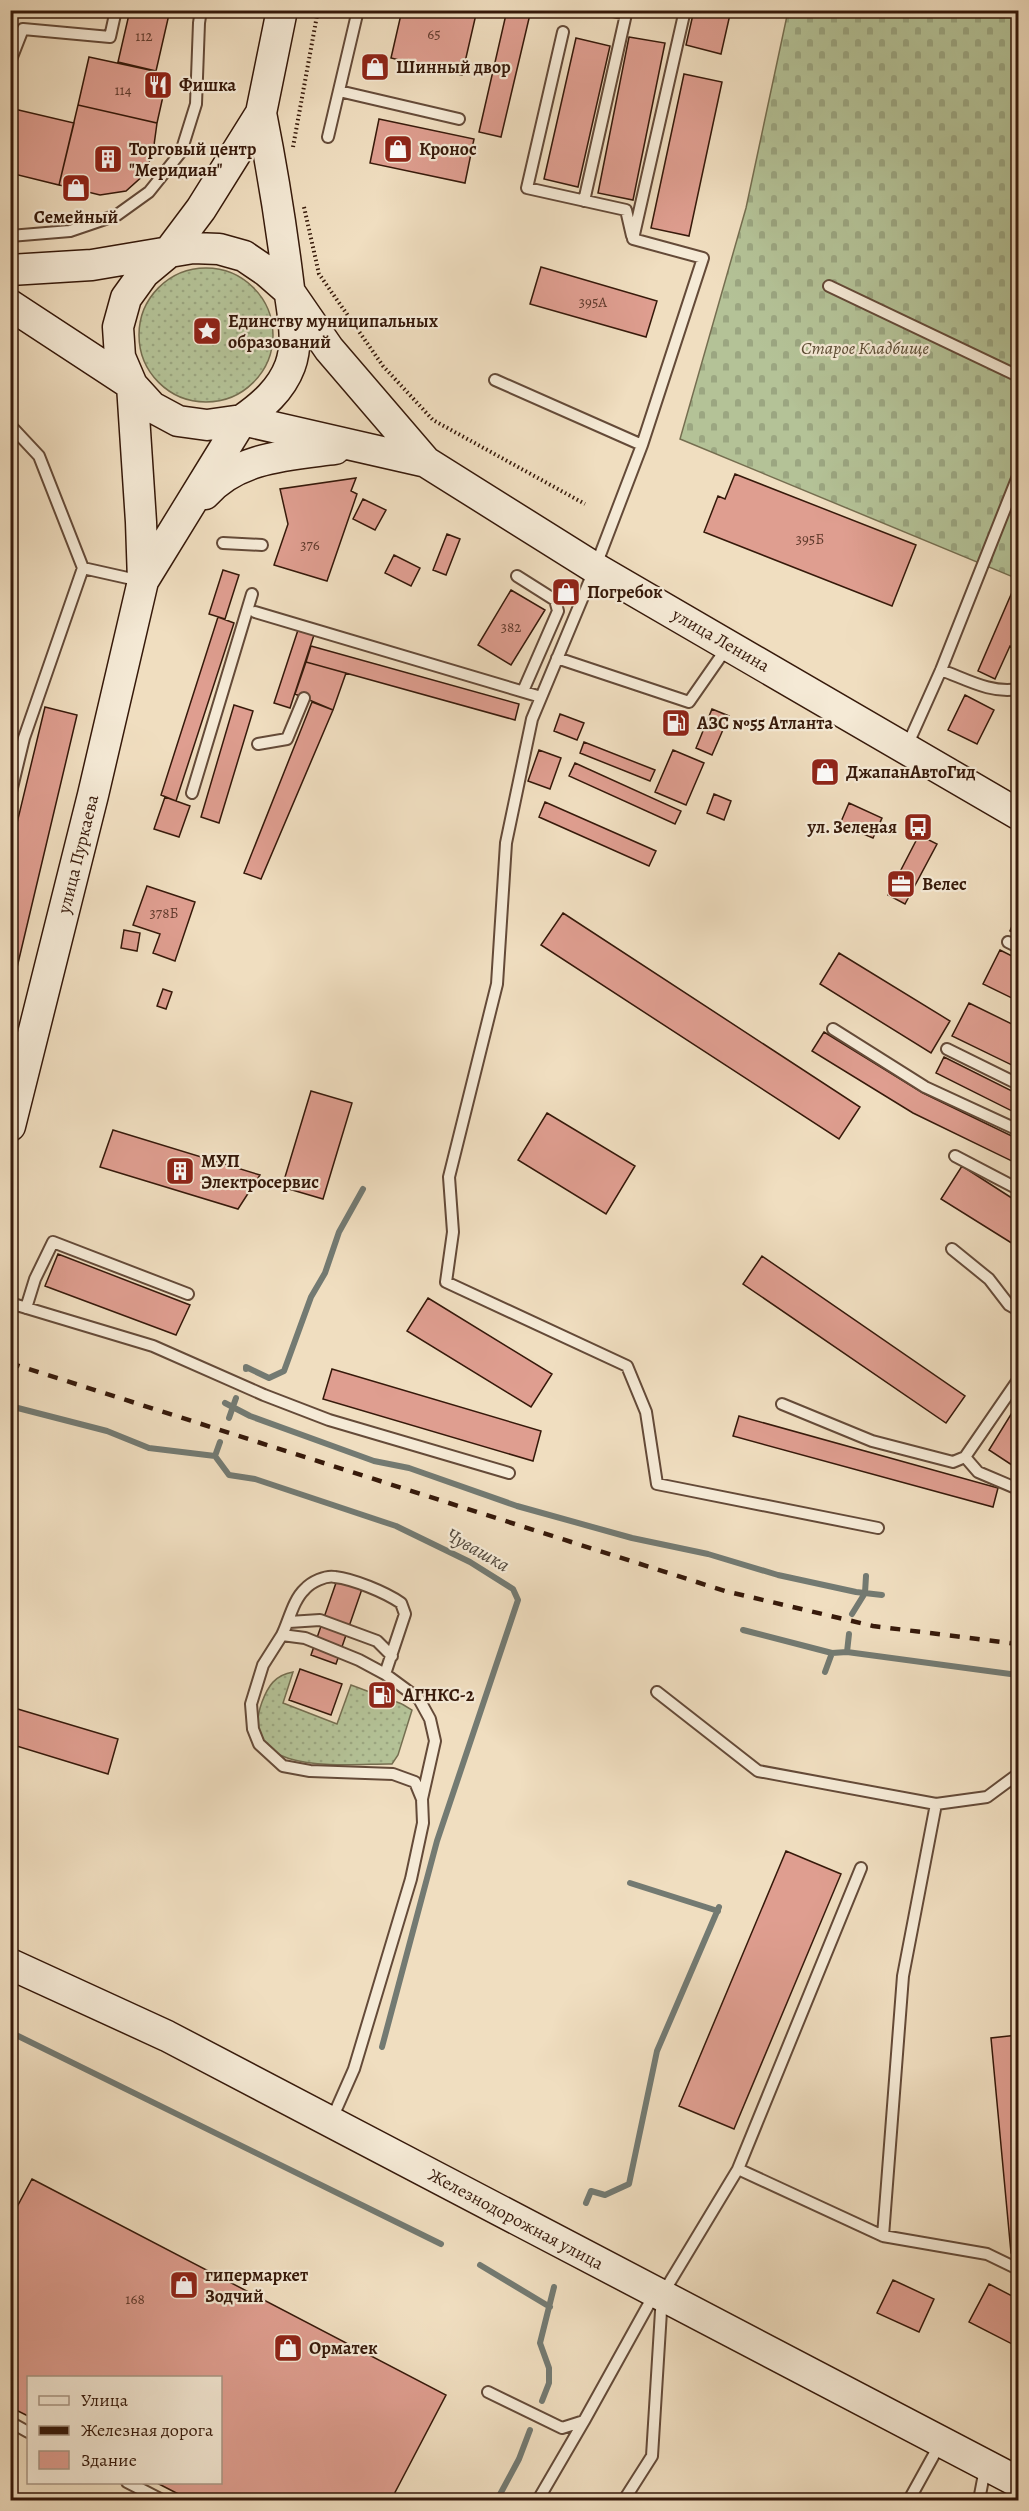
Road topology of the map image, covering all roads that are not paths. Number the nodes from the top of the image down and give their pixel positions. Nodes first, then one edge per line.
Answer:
1 (116, 10) edge
2 (201, 10) edge
3 (282, 10) edge
4 (358, 10) edge
5 (608, 10) edge
6 (685, 10) edge
7 (563, 32) dead end
8 (10, 62) edge
9 (339, 90) junction
10 (261, 113) junction
11 (459, 119) dead end
12 (328, 137) dead end
13 (584, 201) junction
14 (10, 236) edge
15 (633, 240) junction
16 (168, 253) junction
17 (10, 270) edge
18 (829, 286) dead end
19 (289, 291) junction
20 (10, 305) edge
21 (1018, 376) edge
22 (495, 380) dead end
23 (132, 385) junction
24 (242, 420) junction
25 (10, 425) edge
26 (642, 445) junction
27 (351, 447) junction
28 (426, 462) junction
29 (1018, 476) edge
30 (223, 543) dead end
31 (166, 544) junction
32 (262, 545) dead end
33 (83, 568) junction
34 (595, 568) junction
35 (517, 576) dead end
36 (142, 581) junction
37 (252, 594) dead end
38 (255, 612) dead end
39 (729, 645) junction
40 (557, 658) junction
41 (941, 670) junction
42 (1018, 689) edge
43 (523, 691) junction
44 (541, 697) junction
45 (304, 698) dead end
46 (258, 744) dead end
47 (906, 749) junction
48 (192, 793) dead end
49 (10, 796) edge
50 (1018, 814) edge
51 (1008, 942) dead end
52 (1018, 947) edge
53 (833, 1029) dead end
54 (947, 1049) dead end
55 (1018, 1084) edge
56 (10, 1126) edge
57 (1018, 1130) edge
58 (956, 1156) dead end
59 (1018, 1189) edge
60 (952, 1249) dead end
61 (188, 1294) dead end
62 (10, 1303) edge
63 (26, 1308) junction
64 (1018, 1310) edge
65 (1018, 1380) edge
66 (783, 1404) dead end
67 (965, 1457) junction
68 (509, 1473) dead end
69 (1018, 1489) edge
70 (878, 1528) dead end
71 (289, 1622) junction
72 (282, 1635) junction
73 (392, 1656) junction
74 (385, 1674) junction
75 (657, 1692) dead end
76 (1018, 1774) edge
77 (423, 1799) junction
78 (936, 1804) junction
79 (861, 1868) dead end
80 (10, 1944) edge
81 (19, 1967) edge
82 (331, 2121) junction
83 (738, 2169) junction
84 (883, 2236) junction
85 (1018, 2269) edge
86 (658, 2294) junction
87 (488, 2392) dead end
88 (584, 2421) junction
89 (10, 2422) edge
90 (27, 2431) edge
91 (941, 2442) junction
92 (986, 2465) junction
93 (1018, 2482) edge
94 (132, 2484) edge
95 (162, 2500) edge
96 (538, 2500) edge
97 (624, 2500) edge
98 (909, 2500) edge
99 (979, 2500) edge

1 - 8 lane
2 - 14 lane
3 - 10 main road
4 - 9 lane
5 - 13 lane
6 - 15 lane
7 - 13 lane
9 - 11 lane
9 - 12 lane
10 - 16 main road
10 - 19 main road
13 - 15 lane
15 - 26 lane
16 - 17 main road
16 - 19 main road
16 - 23 main road
18 - 21 lane
19 - 24 main road
19 - 28 main road
20 - 23 main road
22 - 26 lane
23 - 24 main road
23 - 36 main road
24 - 27 main road
24 - 31 main road
25 - 33 lane
26 - 34 lane
27 - 28 main road
27 - 31 main road
28 - 34 main road, улица Ленина
29 - 41 lane
30 - 32 lane
31 - 36 main road
33 - 36 lane
33 - 49 lane
34 - 39 main road, улица Ленина
34 - 40 lane
35 - 43 lane
36 - 56 main road, улица Пуркаева
37 - 48 lane
38 - 43 lane
39 - 40 lane
39 - 47 main road, улица Ленина
40 - 44 lane
41 - 42 lane
41 - 47 lane
43 - 44 lane
44 - 70 lane
45 - 46 lane
47 - 50 main road, улица Ленина
51 - 52 lane
53 - 57 lane
54 - 55 lane
58 - 59 lane
60 - 64 lane
61 - 63 lane
62 - 63 lane
63 - 68 lane
65 - 67 lane
66 - 67 lane
67 - 69 lane
71 - 72 lane
71 - 73 lane
71 - 73 lane
72 - 74 lane
72 - 77 lane
73 - 74 lane
74 - 77 lane
75 - 78 lane
76 - 78 lane
77 - 82 lane
78 - 84 lane
79 - 83 lane
80 - 81 main road
81 - 82 main road, Железнодорожная улица
82 - 86 main road, Железнодорожная улица
83 - 84 lane
83 - 86 lane
84 - 85 lane
86 - 88 lane
86 - 91 main road, Железнодорожная улица
86 - 97 lane
87 - 88 lane
88 - 96 lane
89 - 90 lane
91 - 92 main road, Железнодорожная улица
91 - 98 lane
92 - 93 main road, Железнодорожная улица
92 - 99 lane
94 - 95 lane

